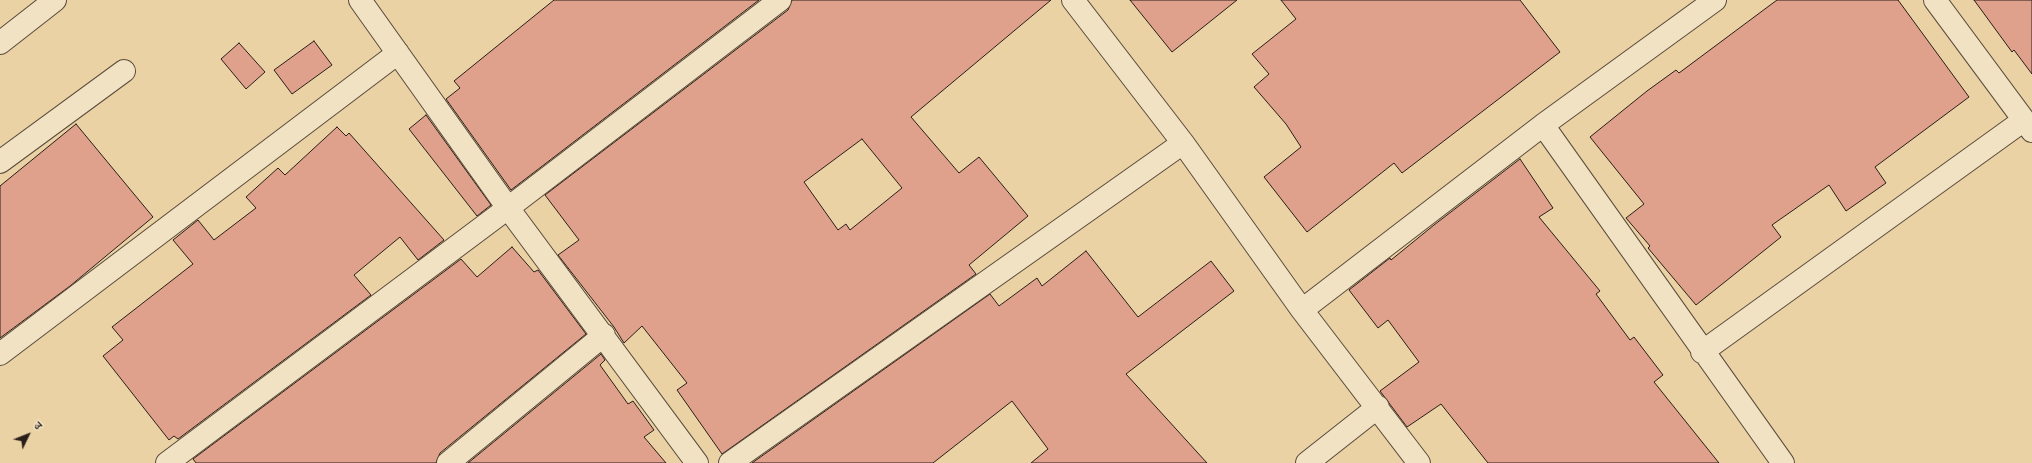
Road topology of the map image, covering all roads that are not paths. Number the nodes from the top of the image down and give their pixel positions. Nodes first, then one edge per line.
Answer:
1 (55, 0) edge
2 (360, 0) edge
3 (780, 0) edge
4 (1073, 0) edge
5 (1715, 0) edge
6 (1935, 0) edge
7 (0, 43) edge
8 (398, 53) junction
9 (124, 71) dead end
10 (1543, 125) junction
11 (2028, 126) edge
12 (1183, 143) junction
13 (0, 162) edge
14 (508, 208) junction
15 (1302, 310) junction
16 (604, 335) junction
17 (1702, 352) junction
18 (0, 354) edge
19 (1378, 407) junction
20 (168, 463) edge
21 (448, 463) edge
22 (697, 463) edge
23 (730, 463) edge
24 (1307, 463) edge
25 (1419, 463) edge
26 (1783, 463) edge

1 - 7 street
2 - 8 street
3 - 14 street
4 - 12 street
5 - 10 street
6 - 11 street
8 - 14 street
8 - 18 street
9 - 13 street
10 - 15 street
10 - 17 street
11 - 17 street
12 - 15 street
12 - 23 street
14 - 16 street
14 - 20 street
15 - 19 street
16 - 21 street
16 - 22 street
17 - 26 street
19 - 24 street
19 - 25 street

